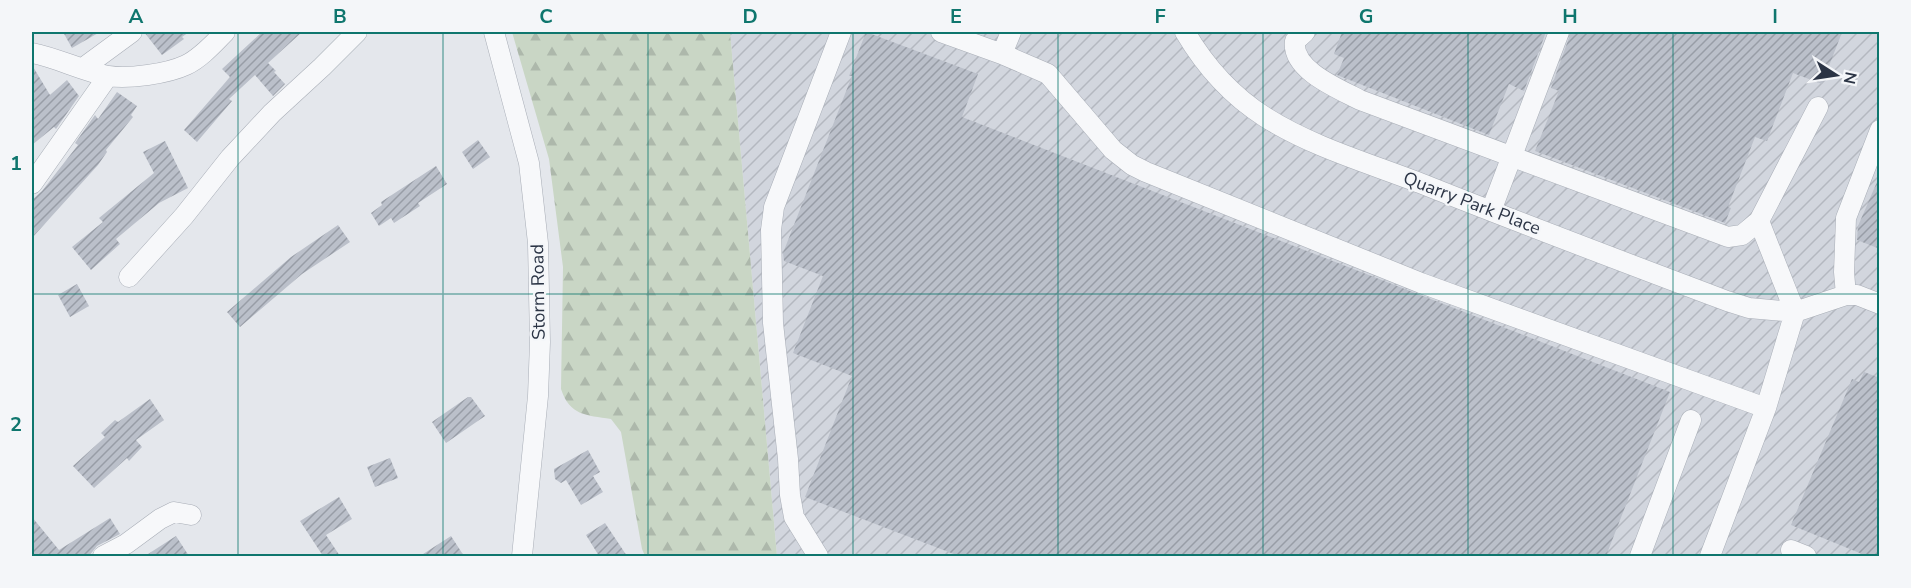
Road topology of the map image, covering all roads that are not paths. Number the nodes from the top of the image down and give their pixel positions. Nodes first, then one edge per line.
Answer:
1 (132, 32) edge
2 (225, 32) edge
3 (357, 32) edge
4 (494, 32) edge
5 (841, 32) edge
6 (1011, 32) edge
7 (1185, 32) edge
8 (1305, 32) edge
9 (1559, 32) edge
10 (954, 34) edge
11 (32, 53) edge
12 (1002, 54) junction
13 (83, 68) junction
14 (108, 76) junction
15 (1818, 107) dead end
16 (1880, 130) edge
17 (1512, 156) junction
18 (32, 184) edge
19 (1491, 211) junction
20 (1759, 221) junction
21 (129, 277) dead end
22 (1846, 295) junction
23 (1880, 304) edge
24 (1795, 312) junction
25 (1766, 408) junction
26 (1691, 420) dead end
27 (190, 515) dead end
28 (103, 556) edge
29 (522, 556) edge
30 (819, 556) edge
31 (1640, 556) edge
32 (1710, 556) edge

1 - 13 street
2 - 14 street
3 - 21 street
4 - 29 street, Storm Road
5 - 30 street
6 - 12 street
7 - 19 street, Quarry Park Place
8 - 17 street
9 - 17 street
10 - 12 street
11 - 13 street
12 - 25 street
13 - 14 street
14 - 18 street
15 - 20 street
16 - 22 street
17 - 19 street
17 - 20 street
19 - 24 street, Quarry Park Place
20 - 24 street
22 - 23 street
22 - 24 street
24 - 25 street
25 - 32 street
26 - 31 street
27 - 28 street

